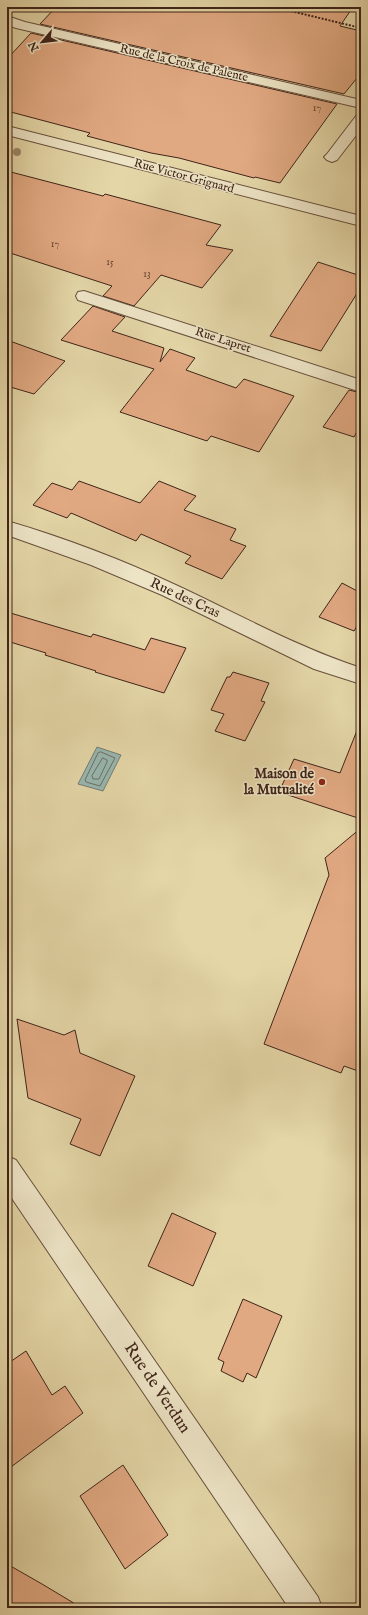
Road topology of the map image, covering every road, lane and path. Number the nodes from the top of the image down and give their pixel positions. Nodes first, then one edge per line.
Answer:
1 (11, 7) edge
2 (274, 7) edge
3 (7, 12) edge
4 (7, 20) edge
5 (361, 28) edge
6 (361, 104) edge
7 (361, 119) edge
8 (7, 130) edge
9 (332, 158) dead end
10 (361, 221) edge
11 (84, 296) dead end
12 (361, 386) edge
13 (7, 528) edge
14 (361, 676) edge
15 (7, 1169) edge
16 (307, 1608) edge

1 - 3 street
2 - 5 path
4 - 6 street, Rue de la Croix de Palente
7 - 9 street
8 - 10 street, Rue Victor Grignard
11 - 12 street, Rue Lapret
13 - 14 street, Rue des Cras
15 - 16 street, Rue de Verdun

